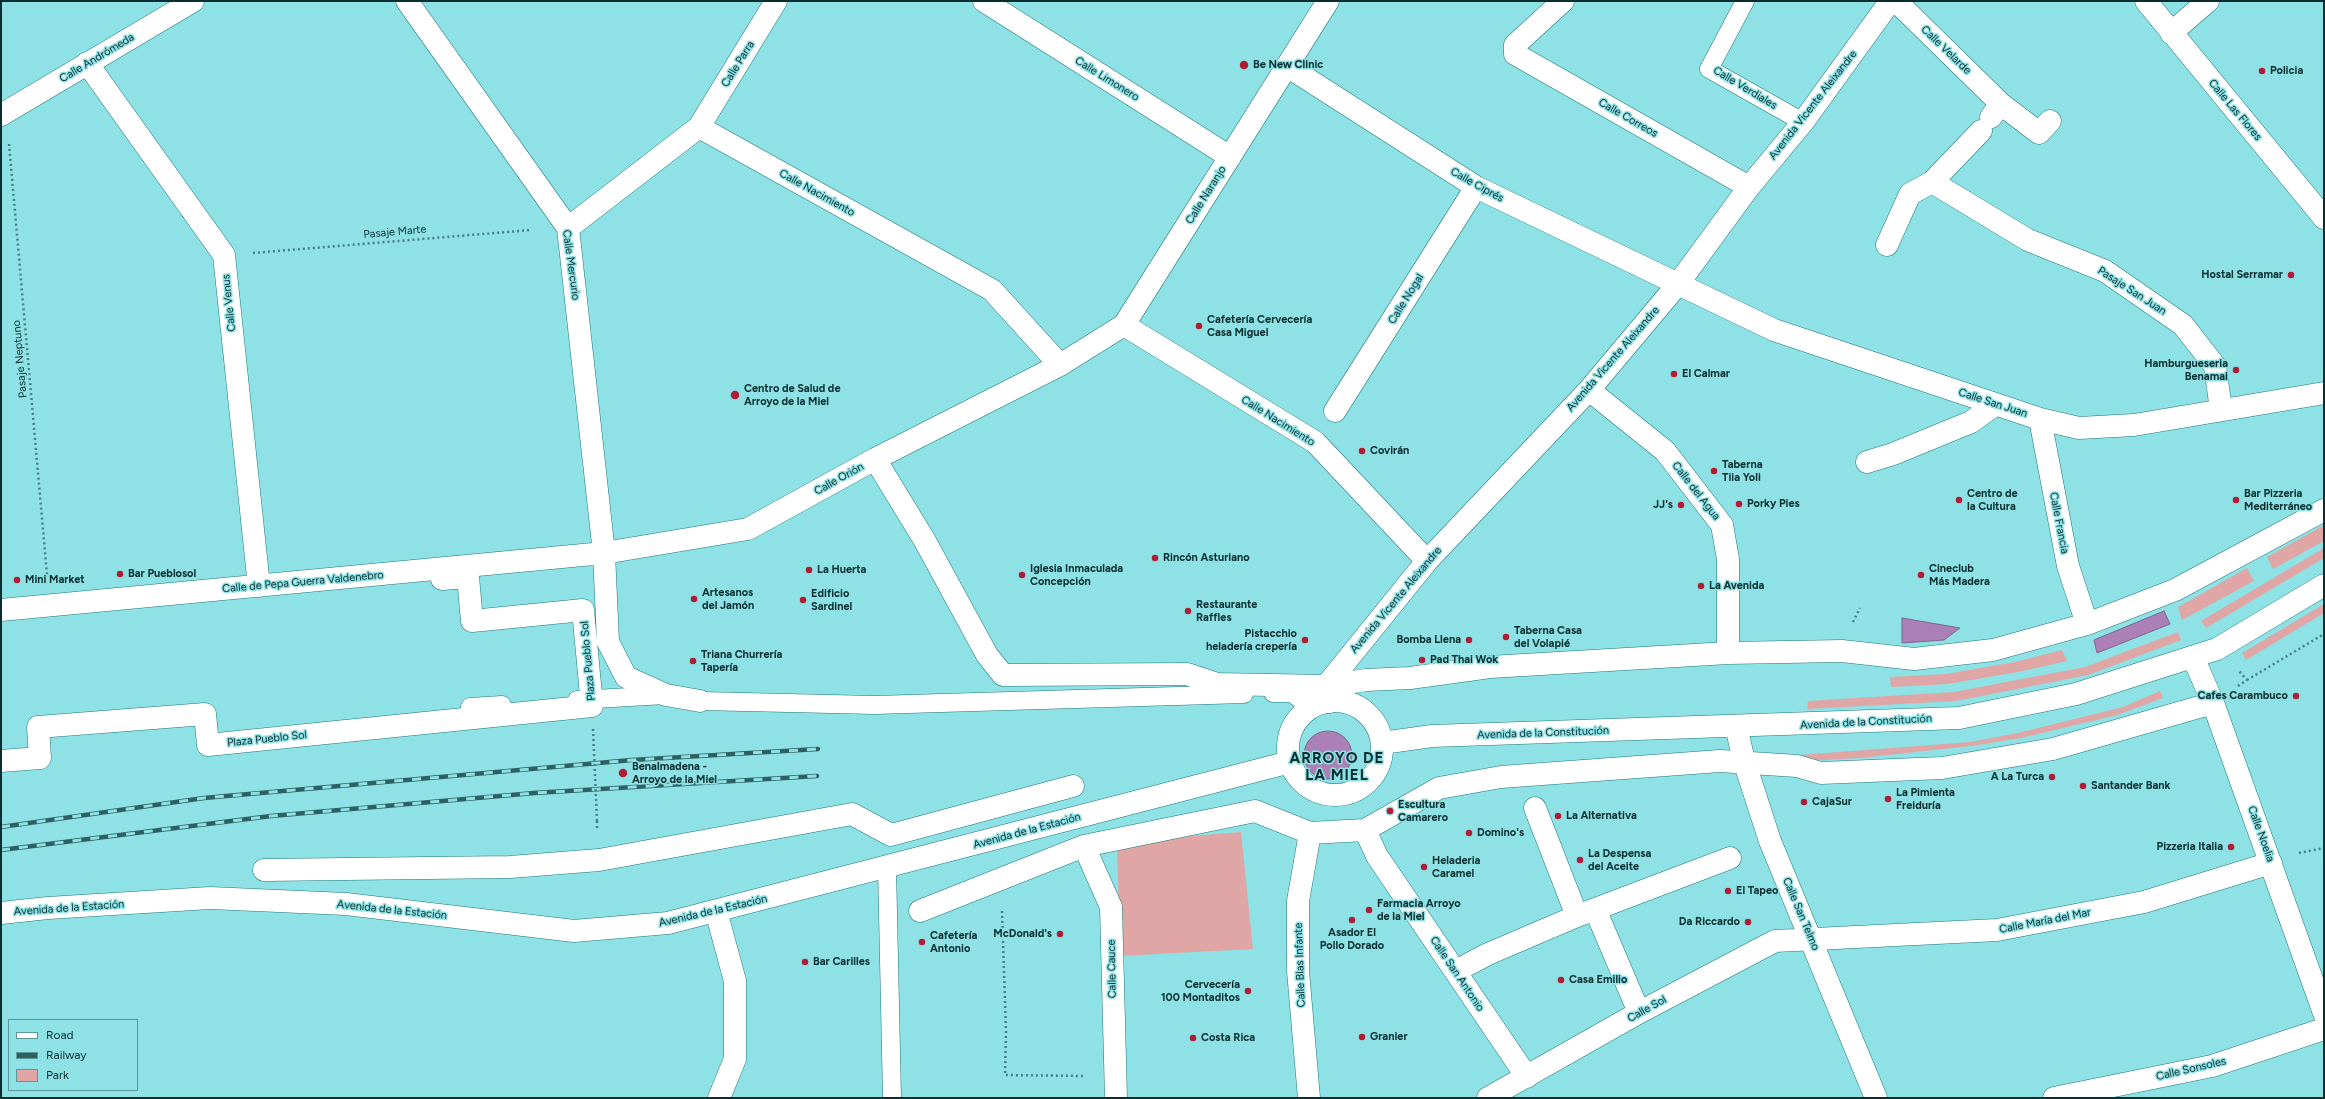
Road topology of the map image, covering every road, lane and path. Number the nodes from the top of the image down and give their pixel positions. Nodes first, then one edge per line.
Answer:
1 (193, 1) edge
2 (407, 1) edge
3 (776, 1) edge
4 (984, 1) edge
5 (1328, 1) edge
6 (1563, 1) edge
7 (1745, 1) edge
8 (2146, 1) edge
9 (2208, 1) edge
10 (1888, 2) edge
11 (2171, 33) junction
12 (87, 63) junction
13 (1287, 66) junction
14 (4, 114) edge
15 (1991, 117) junction
16 (2050, 121) dead end
17 (1803, 122) junction
18 (699, 127) junction
19 (1230, 157) junction
20 (1932, 182) junction
21 (1476, 187) junction
22 (1749, 187) junction
23 (2324, 218) edge
24 (568, 228) junction
25 (1887, 245) dead end
26 (224, 255) junction
27 (1678, 284) junction
28 (1124, 325) junction
29 (1060, 365) junction
30 (1589, 390) junction
31 (2324, 393) edge
32 (1996, 404) junction
33 (2221, 410) junction
34 (1335, 411) dead end
35 (2040, 419) junction
36 (875, 458) junction
37 (1867, 462) dead end
38 (2324, 510) edge
39 (604, 553) junction
40 (1426, 561) junction
41 (2324, 585) edge
42 (259, 586) junction
43 (50, 605) junction
44 (1860, 608) dead end
45 (1, 610) edge
46 (1854, 618) dead end
47 (1, 620) edge
48 (2087, 624) junction
49 (2324, 634) edge
50 (1728, 653) junction
51 (2192, 657) junction
52 (2247, 680) dead end
53 (666, 695) junction
54 (1322, 699) junction
55 (700, 700) joint
56 (2213, 704) junction
57 (470, 707) dead end
58 (1736, 726) junction
59 (593, 728) dead end
60 (1382, 743) junction
61 (1, 761) edge
62 (1744, 761) junction
63 (1290, 762) junction
64 (1073, 786) dead end
65 (1535, 808) dead end
66 (597, 821) dead end
67 (1365, 830) junction
68 (1310, 833) junction
69 (1084, 846) junction
70 (1730, 858) dead end
71 (2271, 863) junction
72 (887, 867) junction
73 (264, 870) dead end
74 (1001, 879) junction
75 (920, 911) dead end
76 (716, 912) junction
77 (1, 913) edge
78 (1586, 913) junction
79 (1812, 939) junction
80 (1467, 964) dead end
81 (1635, 1003) dead end
82 (2324, 1013) edge
83 (2324, 1029) edge
84 (1115, 1073) junction
85 (1527, 1077) junction
86 (719, 1098) edge
87 (892, 1098) edge
88 (1116, 1098) edge
89 (1309, 1098) edge
90 (1488, 1098) edge
91 (1876, 1098) edge
92 (2054, 1098) edge

1 - 12 street, Calle Andrómeda
2 - 24 street, Calle Mercurio
3 - 18 street, Calle Parra
4 - 19 street, Calle Limonero
5 - 13 street, Calle Naranjo
6 - 22 street, Calle Correos
7 - 17 lane, Calle Verdiales
8 - 11 street, Calle Las Flores
9 - 11 street
10 - 15 street, Calle Velarde
10 - 17 street, Avenida Vicente Aleixandre
11 - 23 street, Calle Las Flores
12 - 14 street, Calle Andrómeda
12 - 26 street, Calle Venus
13 - 19 street, Calle Naranjo
13 - 21 street, Calle Ciprés
14 - 43 path, Pasaje Neptuno
15 - 16 street, Calle Velarde
15 - 20 street
17 - 22 street, Avenida Vicente Aleixandre
18 - 24 street
18 - 29 street, Calle Nacimiento
19 - 28 street, Calle Naranjo
20 - 25 street
20 - 33 street, Pasaje San Juan
21 - 27 street, Calle Ciprés
21 - 34 street, Calle Nogal
22 - 27 street, Avenida Vicente Aleixandre
24 - 26 path, Pasaje Marte
24 - 39 street, Calle Mercurio
26 - 42 street, Calle Venus
27 - 30 street, Avenida Vicente Aleixandre
27 - 32 street, Calle San Juan
28 - 29 street, Calle Naranjo
28 - 40 street, Calle Nacimiento
29 - 36 street, Calle Orión
30 - 40 street, Avenida Vicente Aleixandre
30 - 50 street, Calle del Agua
31 - 33 street, Calle San Juan
32 - 35 street, Calle San Juan
32 - 37 street
33 - 35 street, Calle San Juan
35 - 48 street, Calle Francia
36 - 39 street, Calle Orión
36 - 54 street
38 - 48 street
39 - 42 street, Calle de Pepa Guerra Valdenebro
39 - 53 street, Calle Mercurio
40 - 54 street, Avenida Vicente Aleixandre
41 - 51 street, Avenida de la Constitución
42 - 43 street, Calle de Pepa Guerra Valdenebro
43 - 45 street, Calle de Pepa Guerra Valdenebro
44 - 46 path
47 - 61 street, Plaza Pueblo Sol
48 - 50 street
49 - 52 path
50 - 54 street
51 - 56 street, Calle Noelia
51 - 58 street, Avenida de la Constitución
53 - 55 street, Calle Mercurio
53 - 57 lane
54 - 55 lane
54 - 60 street
54 - 63 street
56 - 62 street
56 - 71 street, Calle Noelia
58 - 60 street, Avenida de la Constitución
58 - 62 street, Calle San Telmo
59 - 66 path, bridge
60 - 63 street
62 - 67 street
62 - 79 street, Calle San Telmo
63 - 72 street, Avenida de la Estación
64 - 73 street
65 - 78 street
67 - 68 street
67 - 85 street, Calle San Antonio
68 - 69 street
68 - 89 street, Calle Blas Infante
69 - 74 street
69 - 84 street, Calle Cauce
70 - 78 street
71 - 79 street, Calle María del Mar
71 - 82 street, Calle Noelia
72 - 76 street, Avenida de la Estación
72 - 87 lane
74 - 75 street
74 - 84 path
76 - 77 street, Avenida de la Estación
76 - 86 street
78 - 80 street
78 - 81 street
79 - 85 street, Calle Sol
79 - 91 street, Calle San Telmo
83 - 92 street, Calle Sonsoles
84 - 88 street, Calle Cauce
85 - 90 street, Calle Sol

